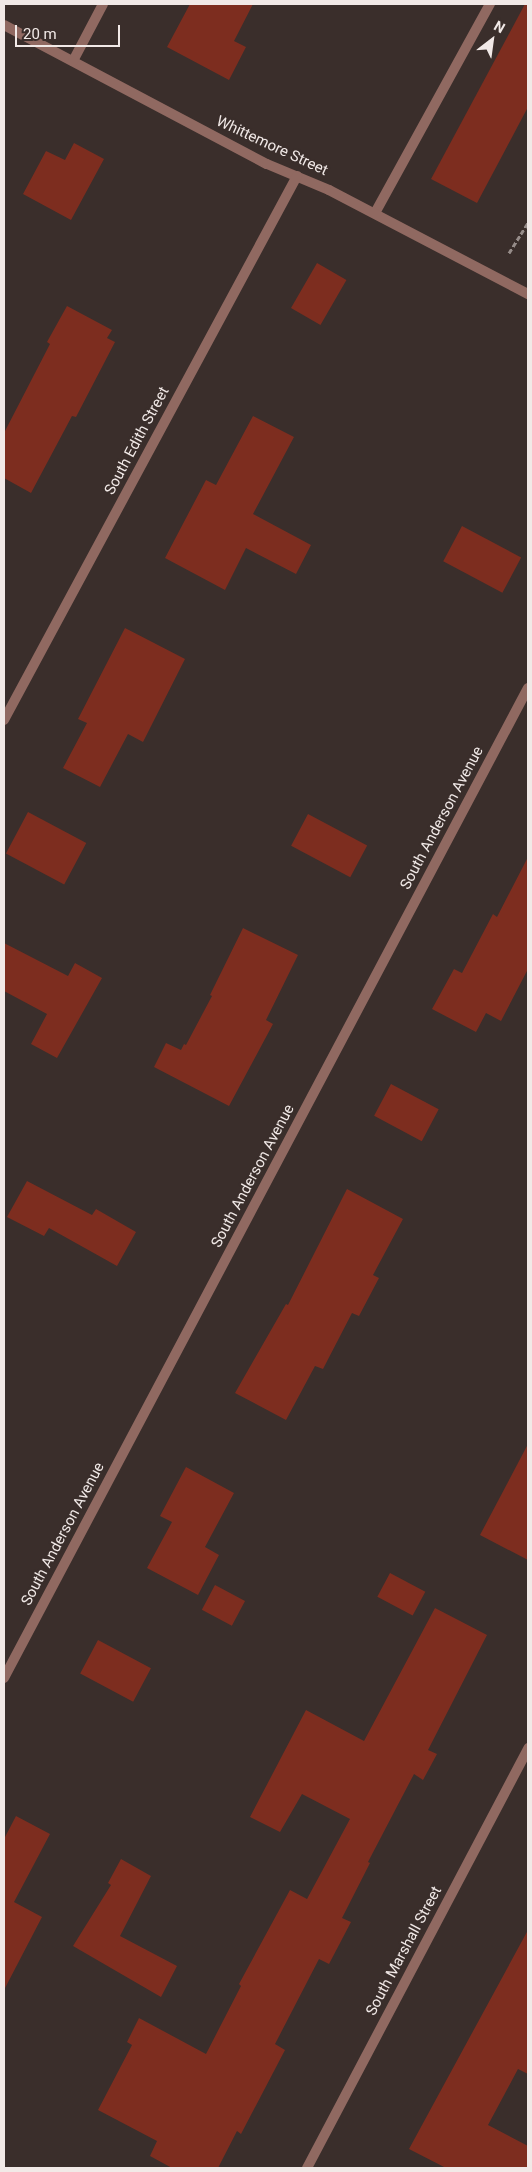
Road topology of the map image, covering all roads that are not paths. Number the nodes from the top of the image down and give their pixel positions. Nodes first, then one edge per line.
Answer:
1 (103, 4) edge
2 (490, 4) edge
3 (4, 25) edge
4 (73, 61) junction
5 (297, 176) junction
6 (375, 213) junction
7 (528, 294) edge
8 (528, 688) edge
9 (4, 720) edge
10 (4, 1678) edge
11 (528, 1748) edge
12 (307, 2168) edge

1 - 4 street
2 - 6 street
3 - 4 street, Whittemore Street
4 - 5 street, Whittemore Street
5 - 6 street, Whittemore Street
5 - 9 street, South Edith Street
6 - 7 street, Whittemore Street
8 - 10 street, South Anderson Avenue
11 - 12 street, South Marshall Street

